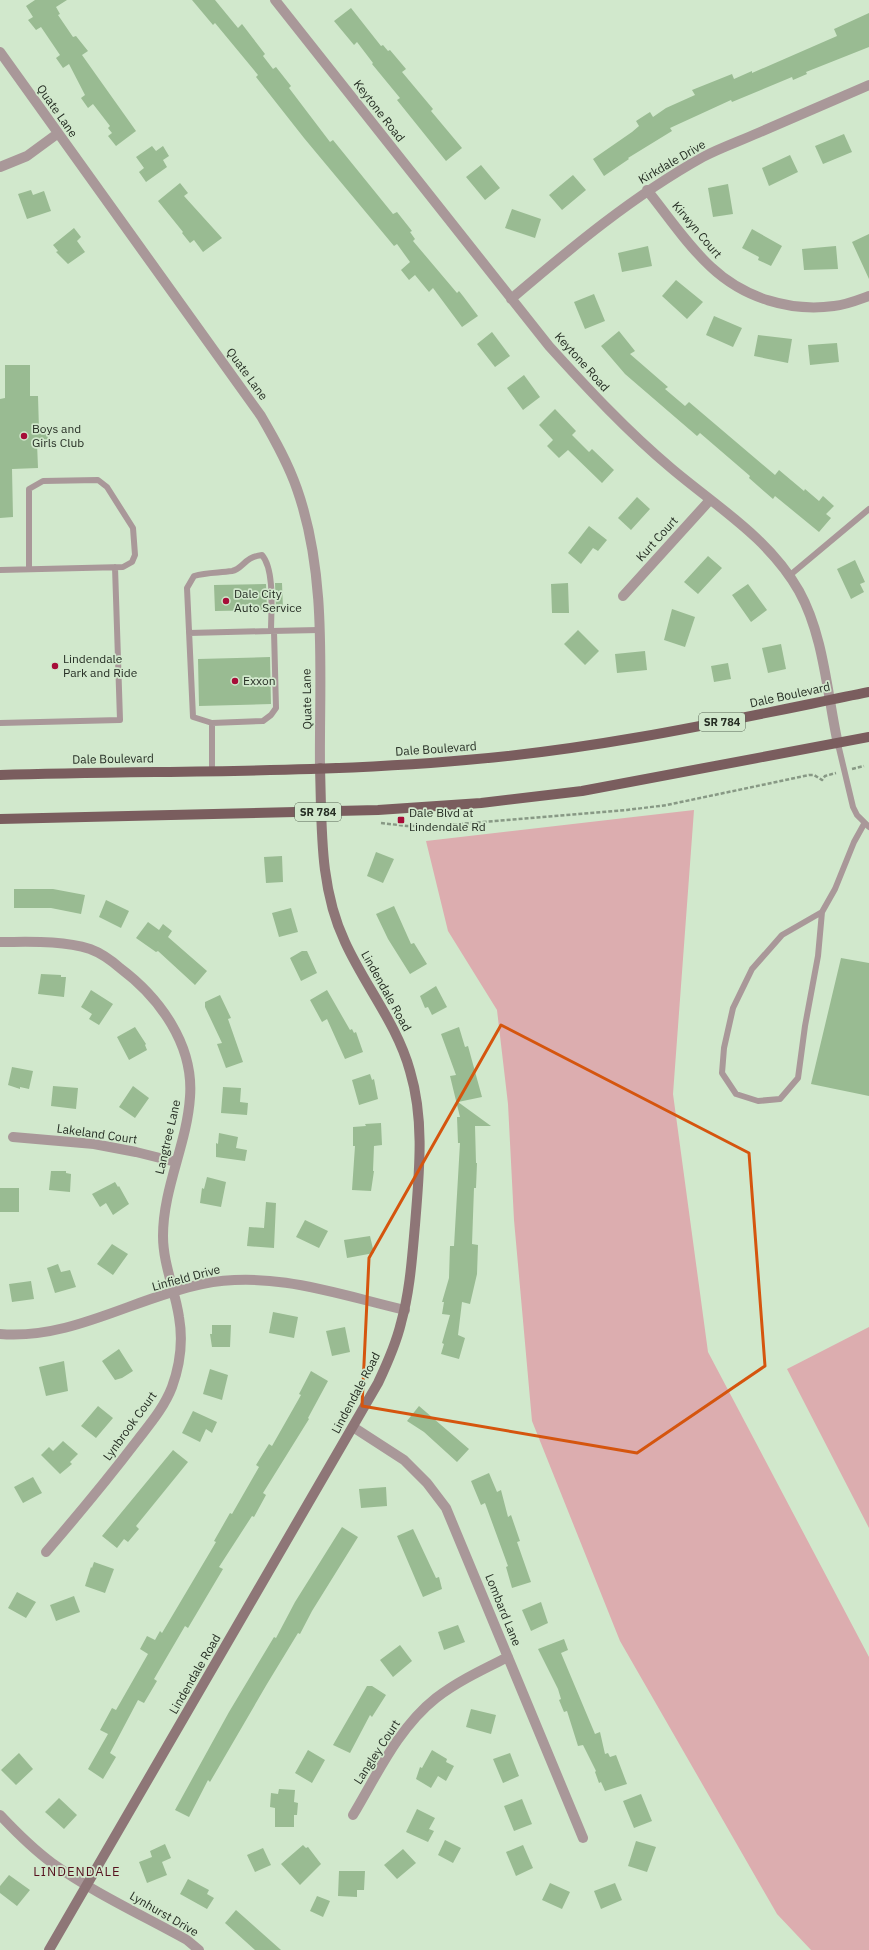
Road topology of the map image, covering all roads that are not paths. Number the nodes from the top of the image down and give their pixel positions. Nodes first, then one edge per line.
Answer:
1 (275, 0) edge
2 (0, 52) edge
3 (869, 86) edge
4 (57, 134) junction
5 (0, 167) edge
6 (647, 190) junction
7 (869, 296) edge
8 (511, 299) junction
9 (710, 500) junction
10 (869, 508) edge
11 (115, 567) junction
12 (29, 569) junction
13 (0, 570) edge
14 (789, 576) junction
15 (623, 596) dead end
16 (319, 630) junction
17 (273, 631) junction
18 (189, 633) junction
19 (869, 692) edge
20 (829, 700) junction
21 (0, 723) edge
22 (212, 723) junction
23 (869, 737) edge
24 (838, 744) junction
25 (320, 768) junction
26 (212, 770) junction
27 (0, 775) edge
28 (322, 812) junction
29 (0, 819) edge
30 (867, 826) edge
31 (822, 912) junction
32 (0, 942) edge
33 (13, 1136) dead end
34 (176, 1162) junction
35 (173, 1293) junction
36 (405, 1310) junction
37 (0, 1334) edge
38 (353, 1427) junction
39 (46, 1552) dead end
40 (508, 1657) junction
41 (0, 1815) edge
42 (353, 1815) dead end
43 (583, 1838) dead end
44 (86, 1885) junction
45 (49, 1950) edge
46 (199, 1950) edge

1 - 8 street, Keytone Road
2 - 4 street, Quate Lane
3 - 6 street, Kirkdale Drive
4 - 5 street
4 - 16 street, Quate Lane
6 - 7 street, Kirwyn Court
6 - 8 street, Kirkdale Drive
8 - 9 street, Keytone Road
9 - 14 street, Keytone Road
9 - 15 street, Kurt Court
10 - 14 lane
11 - 12 lane
11 - 12 lane
11 - 21 lane
12 - 13 lane
14 - 20 street, Keytone Road
16 - 17 lane
16 - 25 street, Quate Lane
17 - 18 lane
17 - 18 lane
17 - 22 lane
18 - 22 lane
19 - 20 main road, Dale Boulevard / SR 784
20 - 24 street, Keytone Road
20 - 25 main road, Dale Boulevard / SR 784
22 - 26 lane
23 - 24 main road, SR 784
24 - 28 main road, SR 784
24 - 30 lane
25 - 26 main road, Dale Boulevard / SR 784
25 - 28 street, Lindendale Road
26 - 27 main road, Dale Boulevard / SR 784
28 - 29 main road, SR 784
28 - 36 street, Lindendale Road
30 - 31 lane
31 - 31 lane
32 - 34 street, Langtree Lane
33 - 34 street, Lakeland Court
34 - 35 street, Langtree Lane
35 - 36 street, Linfield Drive
35 - 37 street, Linfield Drive
35 - 39 street, Lynbrook Court
36 - 38 street, Lindendale Road
38 - 40 street, Lombard Lane
38 - 44 street, Lindendale Road
40 - 42 street, Langley Court
40 - 43 street, Lombard Lane
41 - 44 street, Lynhurst Drive
44 - 45 street, Lindendale Road
44 - 46 street, Lynhurst Drive

